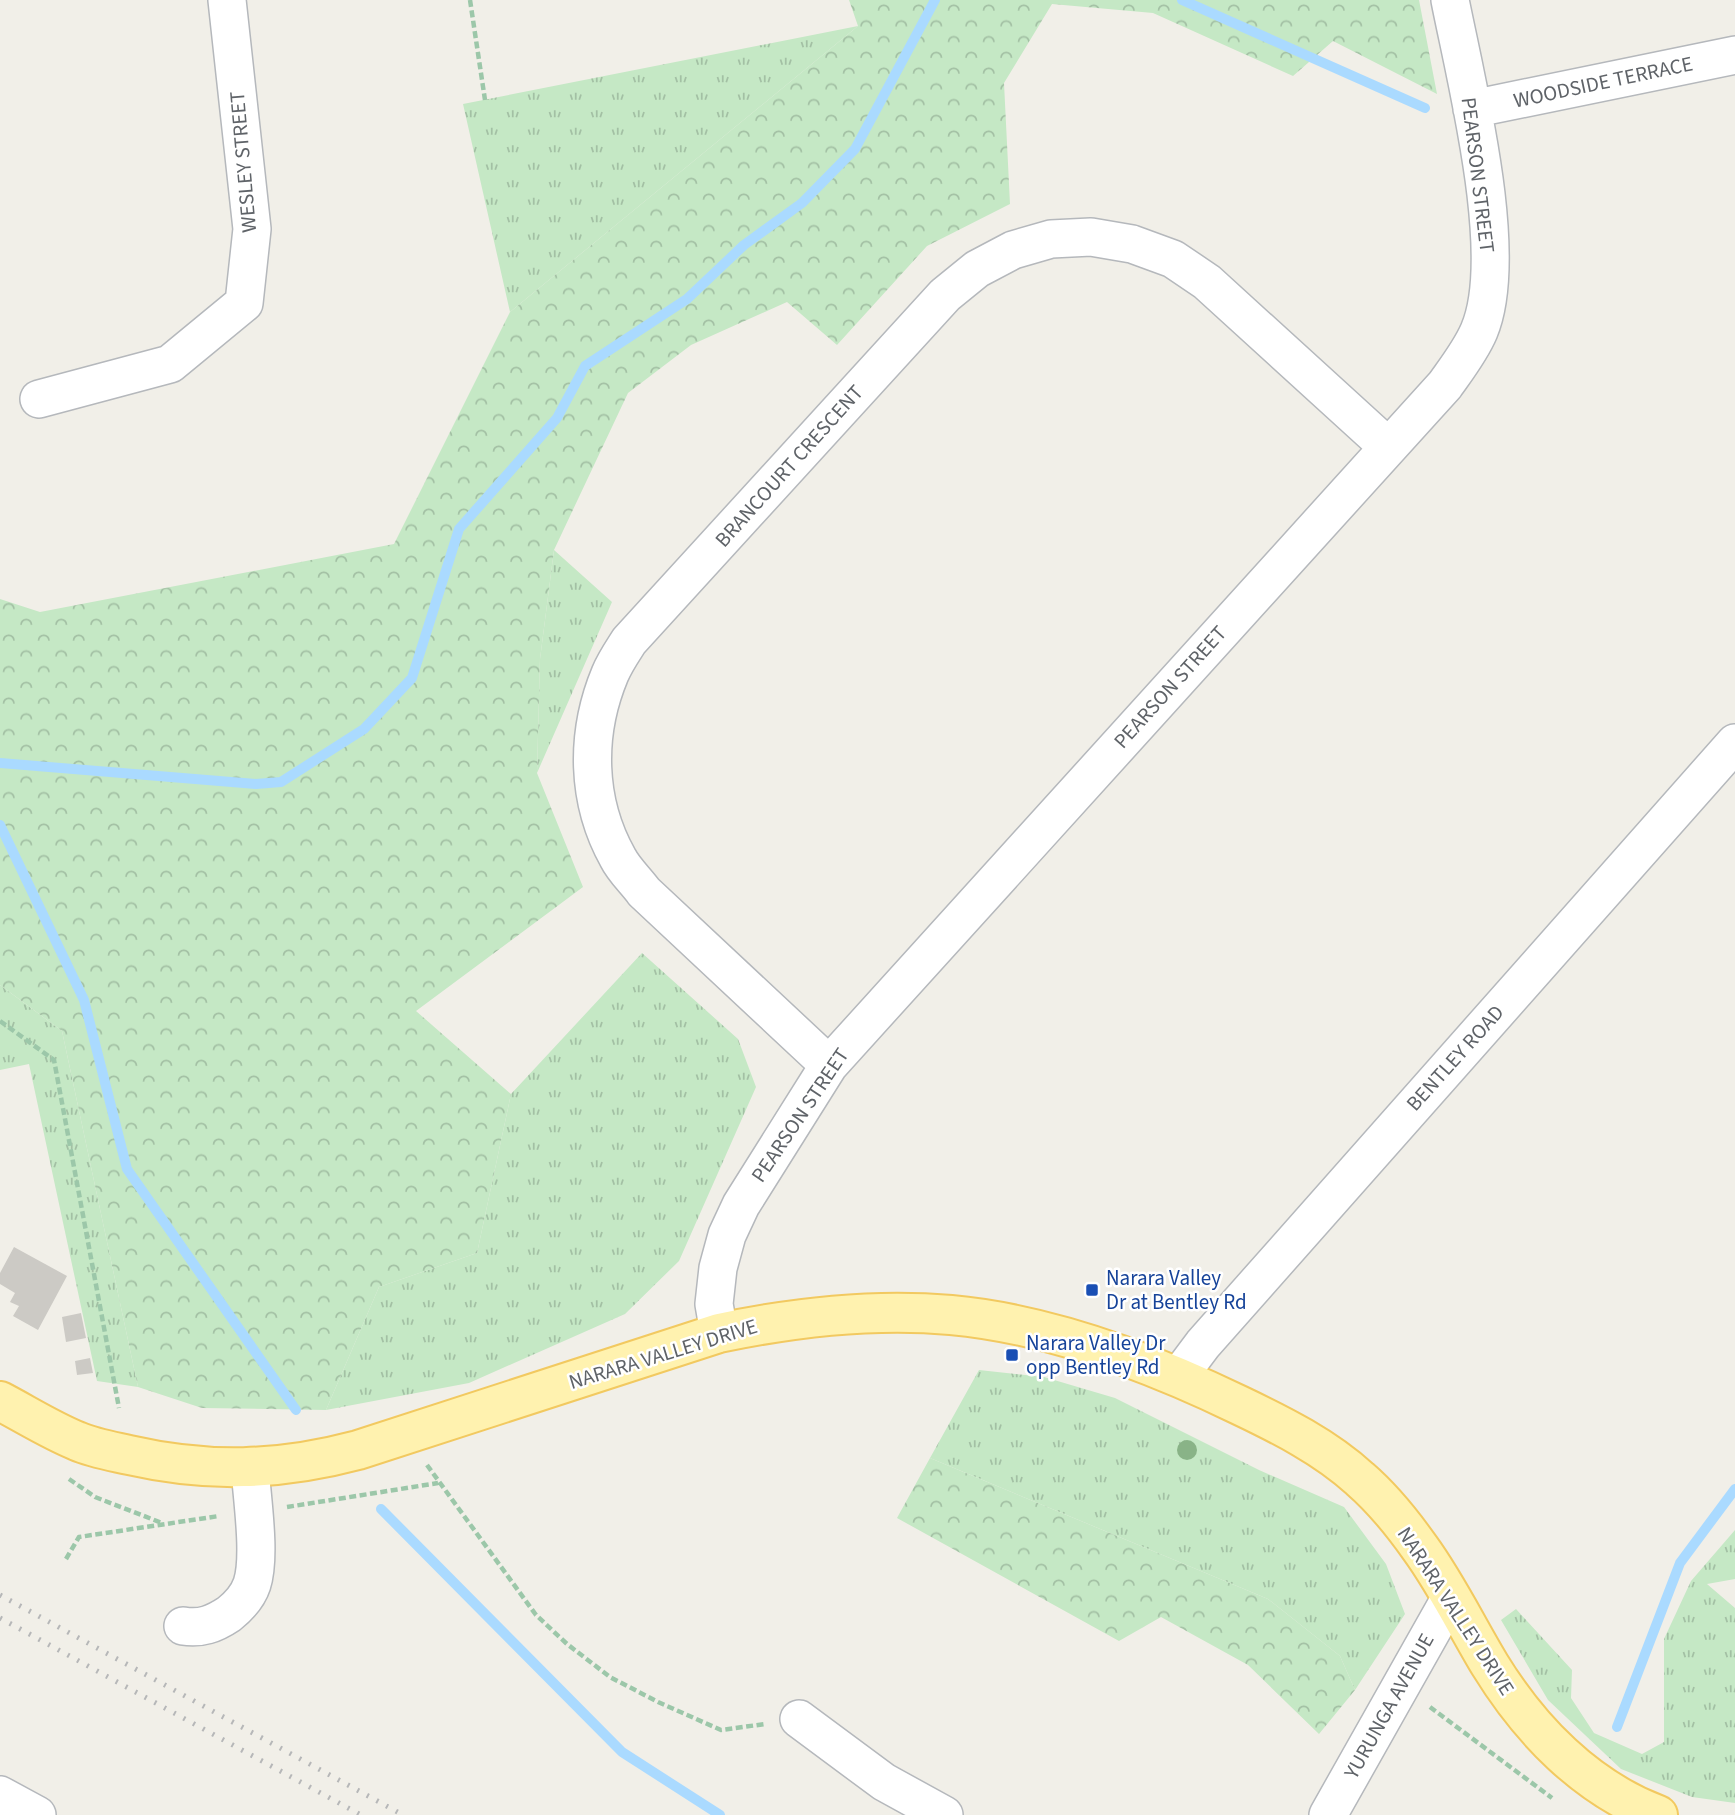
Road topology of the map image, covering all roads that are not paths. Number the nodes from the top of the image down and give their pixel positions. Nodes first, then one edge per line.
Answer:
1 (227, 0) edge
2 (1450, 0) edge
3 (1735, 55) edge
4 (1472, 109) junction
5 (39, 399) dead end
6 (1387, 446) junction
7 (1735, 743) edge
8 (829, 1065) junction
9 (719, 1333) junction
10 (1179, 1376) junction
11 (0, 1401) edge
12 (250, 1468) junction
13 (1451, 1597) junction
14 (183, 1626) dead end
15 (799, 1719) road end
16 (0, 1795) edge
17 (37, 1815) edge
18 (944, 1815) edge
19 (1328, 1815) edge
20 (1658, 1815) edge

1 - 5 street, WESLEY STREET
2 - 4 street, PEARSON STREET
3 - 4 street, WOODSIDE TERRACE
4 - 6 street, PEARSON STREET
6 - 8 street, PEARSON STREET
6 - 8 street, BRANCOURT CRESCENT
7 - 10 street, BENTLEY ROAD
8 - 9 street, PEARSON STREET
9 - 10 main road, NARARA VALLEY DRIVE
9 - 12 main road, NARARA VALLEY DRIVE
10 - 13 main road, NARARA VALLEY DRIVE
11 - 12 main road, NARARA VALLEY DRIVE
12 - 14 street
13 - 19 street, YURUNGA AVENUE
13 - 20 main road, NARARA VALLEY DRIVE
15 - 18 street
16 - 17 street

